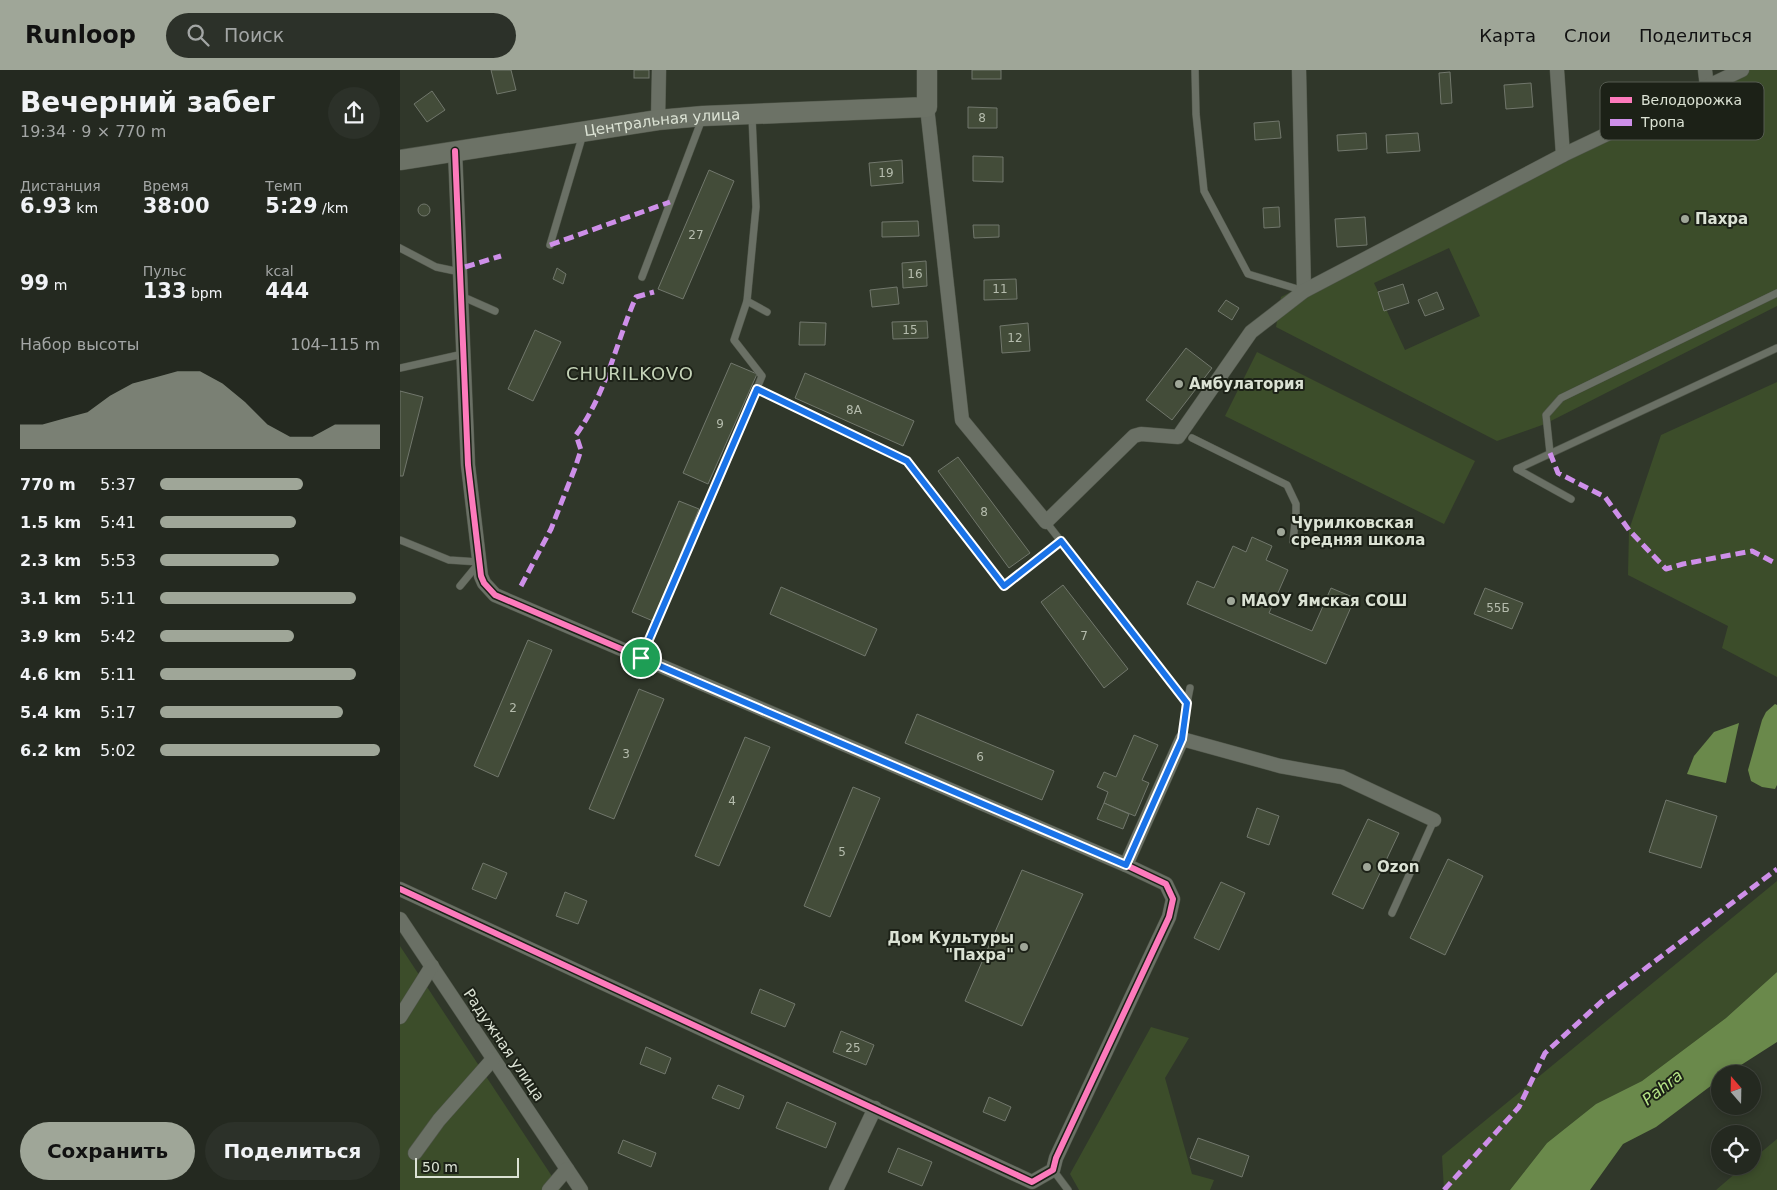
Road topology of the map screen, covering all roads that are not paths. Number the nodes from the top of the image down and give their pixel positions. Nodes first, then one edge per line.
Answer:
1 (658, 70) edge
2 (927, 70) edge
3 (1195, 70) edge
4 (1299, 70) edge
5 (1557, 70) edge
6 (1742, 70) edge
7 (1717, 82) edge
8 (927, 107) junction
9 (752, 114) junction
10 (703, 116) junction
11 (658, 120) junction
12 (584, 132) junction
13 (1600, 138) edge
14 (455, 151) junction
15 (1563, 155) junction
16 (400, 160) edge
17 (550, 245) dead end
18 (400, 248) edge
19 (460, 272) junction
20 (642, 277) dead end
21 (1304, 291) junction
22 (1777, 293) edge
23 (461, 295) junction
24 (747, 301) junction
25 (495, 311) dead end
26 (768, 312) dead end
27 (1777, 348) edge
28 (463, 354) junction
29 (400, 368) edge
30 (757, 389) junction
31 (1192, 438) dead end
32 (1550, 453) junction
33 (1571, 499) dead end
34 (1046, 522) junction
35 (400, 540) edge
36 (1061, 541) junction
37 (1292, 541) dead end
38 (479, 562) junction
39 (460, 586) dead end
40 (641, 658) junction
41 (1190, 688) dead end
42 (1187, 703) junction
43 (1182, 739) junction
44 (1434, 820) joint
45 (1126, 865) junction
46 (400, 889) edge
47 (1392, 913) dead end
48 (400, 919) edge
49 (432, 966) junction
50 (400, 1017) edge
51 (493, 1058) junction
52 (875, 1108) junction
53 (415, 1153) dead end
54 (567, 1169) junction
55 (1053, 1170) junction
56 (549, 1190) edge
57 (581, 1190) edge
58 (836, 1190) edge
59 (1068, 1190) edge

1 - 11 street
2 - 8 street
3 - 21 lane
4 - 21 street
5 - 15 street
6 - 7 street
8 - 9 street, Центральная улица
8 - 34 street
9 - 10 street, Центральная улица
9 - 24 lane
10 - 11 street, Центральная улица
10 - 20 lane
11 - 12 street, Центральная улица
12 - 14 street, Центральная улица
12 - 17 lane
13 - 15 street
14 - 16 street, Центральная улица
14 - 19 street
15 - 21 street
18 - 19 lane
19 - 23 street
21 - 34 street
22 - 32 lane
23 - 25 lane
23 - 28 street
24 - 26 lane
24 - 30 lane
27 - 32 lane
28 - 29 lane
28 - 38 street
30 - 36 lane
30 - 40 lane
31 - 37 lane
32 - 33 lane
34 - 36 lane
35 - 38 lane
36 - 42 lane
38 - 39 lane
38 - 40 street
40 - 45 street
41 - 42 lane
42 - 43 lane
43 - 44 street
43 - 45 street
44 - 47 lane
45 - 55 street
46 - 52 street
48 - 49 street, Радужная улица
49 - 50 street
49 - 51 street, Радужная улица
51 - 53 street
51 - 54 street, Радужная улица
52 - 55 street
52 - 58 street
54 - 56 street
54 - 57 street, Радужная улица
55 - 59 lane

